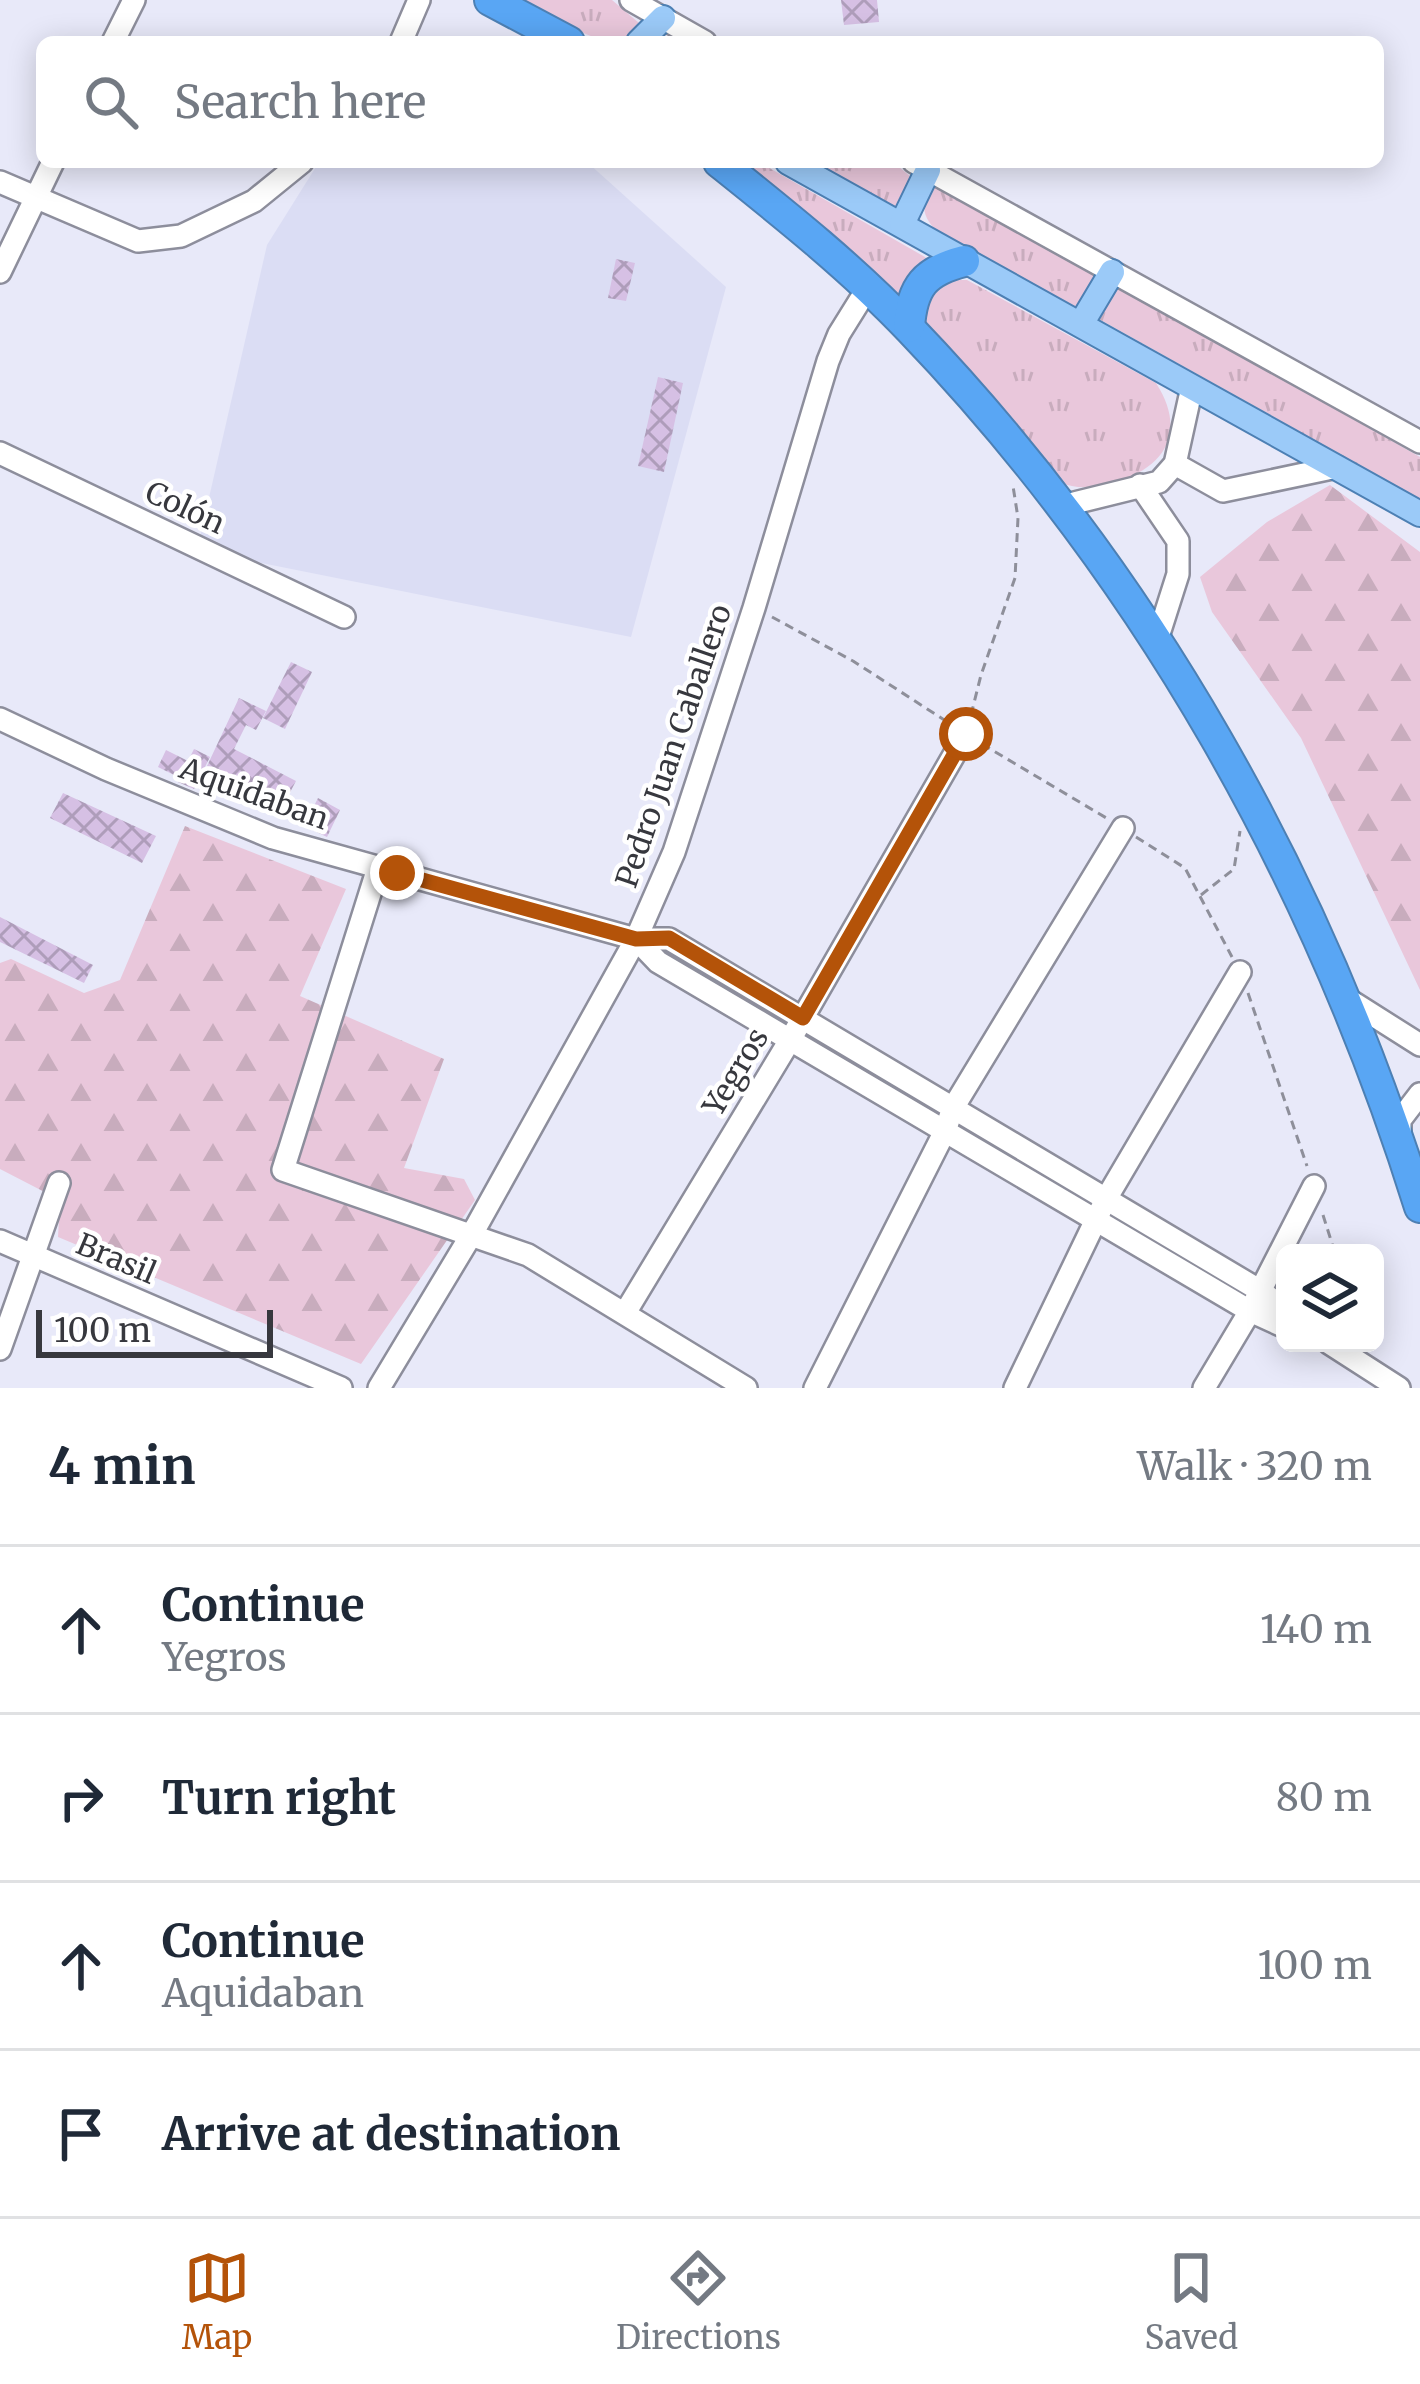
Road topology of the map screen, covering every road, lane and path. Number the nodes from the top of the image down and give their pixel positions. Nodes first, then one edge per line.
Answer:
1 (134, 0) edge
2 (419, 0) edge
3 (490, 0) edge
4 (632, 0) edge
5 (663, 18) junction
6 (116, 36) edge
7 (404, 36) edge
8 (558, 36) edge
9 (645, 36) edge
10 (694, 36) edge
11 (50, 168) edge
12 (295, 168) edge
13 (726, 168) edge
14 (799, 168) edge
15 (920, 168) edge
16 (925, 168) edge
17 (0, 182) edge
18 (35, 198) junction
19 (902, 224) junction
20 (964, 261) junction
21 (0, 272) edge
22 (1112, 272) junction
23 (867, 289) junction
24 (1081, 324) junction
25 (909, 327) junction
26 (1192, 386) junction
27 (1420, 442) edge
28 (0, 453) edge
29 (1175, 464) junction
30 (1336, 467) junction
31 (1012, 477) dead end
32 (1140, 485) junction
33 (1062, 506) junction
34 (1420, 514) edge
35 (754, 608) junction
36 (344, 617) dead end
37 (1157, 640) junction
38 (0, 719) edge
39 (966, 734) junction
40 (1123, 828) junction
41 (1240, 830) dead end
42 (378, 868) junction
43 (1200, 896) junction
44 (636, 939) junction
45 (1240, 972) junction
46 (1346, 998) junction
47 (803, 1018) junction
48 (790, 1040) junction
49 (1420, 1045) edge
50 (1420, 1094) edge
51 (953, 1108) junction
52 (944, 1131) junction
53 (1400, 1145) junction
54 (59, 1183) dead end
55 (1314, 1186) junction
56 (1106, 1199) junction
57 (1420, 1208) edge
58 (1096, 1220) junction
59 (471, 1235) junction
60 (0, 1241) edge
61 (1332, 1244) edge
62 (34, 1257) junction
63 (1259, 1290) junction
64 (1276, 1303) edge
65 (1250, 1311) junction
66 (625, 1313) junction
67 (1276, 1323) edge
68 (0, 1348) edge
69 (1341, 1352) edge
70 (341, 1388) edge
71 (379, 1388) edge
72 (746, 1388) edge
73 (815, 1388) edge
74 (1015, 1388) edge
75 (1204, 1388) edge
76 (1399, 1388) edge

1 - 6 street
2 - 7 street
3 - 8 highway
4 - 5 street
5 - 9 main road
5 - 10 street
11 - 18 street
12 - 18 street
13 - 23 highway
14 - 19 main road
15 - 19 main road
16 - 22 street
17 - 18 street
18 - 21 street
19 - 20 main road
20 - 24 main road
20 - 25 highway
22 - 24 main road
22 - 27 street
23 - 25 highway
23 - 35 street, Pedro Juan Caballero
24 - 26 main road
25 - 33 highway
26 - 29 street
26 - 30 main road
28 - 36 street, Colón
29 - 30 street
29 - 32 street
30 - 34 main road
31 - 39 path
32 - 33 street
32 - 37 street
33 - 37 highway
35 - 39 path
35 - 44 street, Pedro Juan Caballero
37 - 46 highway
38 - 42 street, Aquidaban
39 - 40 path
39 - 47 street, Yegros
40 - 43 path
40 - 51 street
41 - 43 path
42 - 44 street, Aquidaban
42 - 59 street
43 - 45 path
44 - 47 street, Aquidaban
44 - 48 street
44 - 59 street, Pedro Juan Caballero
45 - 55 path
45 - 56 street
46 - 49 street
46 - 53 highway
47 - 48 street, Yegros
47 - 51 street, Aquidaban
48 - 52 street
48 - 66 street, Yegros
50 - 53 street
51 - 52 street
51 - 56 street, Aquidaban
52 - 58 street
52 - 73 street
53 - 57 highway
54 - 62 street
55 - 61 path
55 - 63 street
56 - 58 street
56 - 63 street, Aquidaban
58 - 65 street
58 - 74 street
59 - 66 street
59 - 71 street, Pedro Juan Caballero
60 - 62 street, Brasil
62 - 68 street
62 - 70 street, Brasil
63 - 64 street, Aquidaban
63 - 65 street
65 - 67 street
65 - 75 street
66 - 72 street
69 - 76 street

